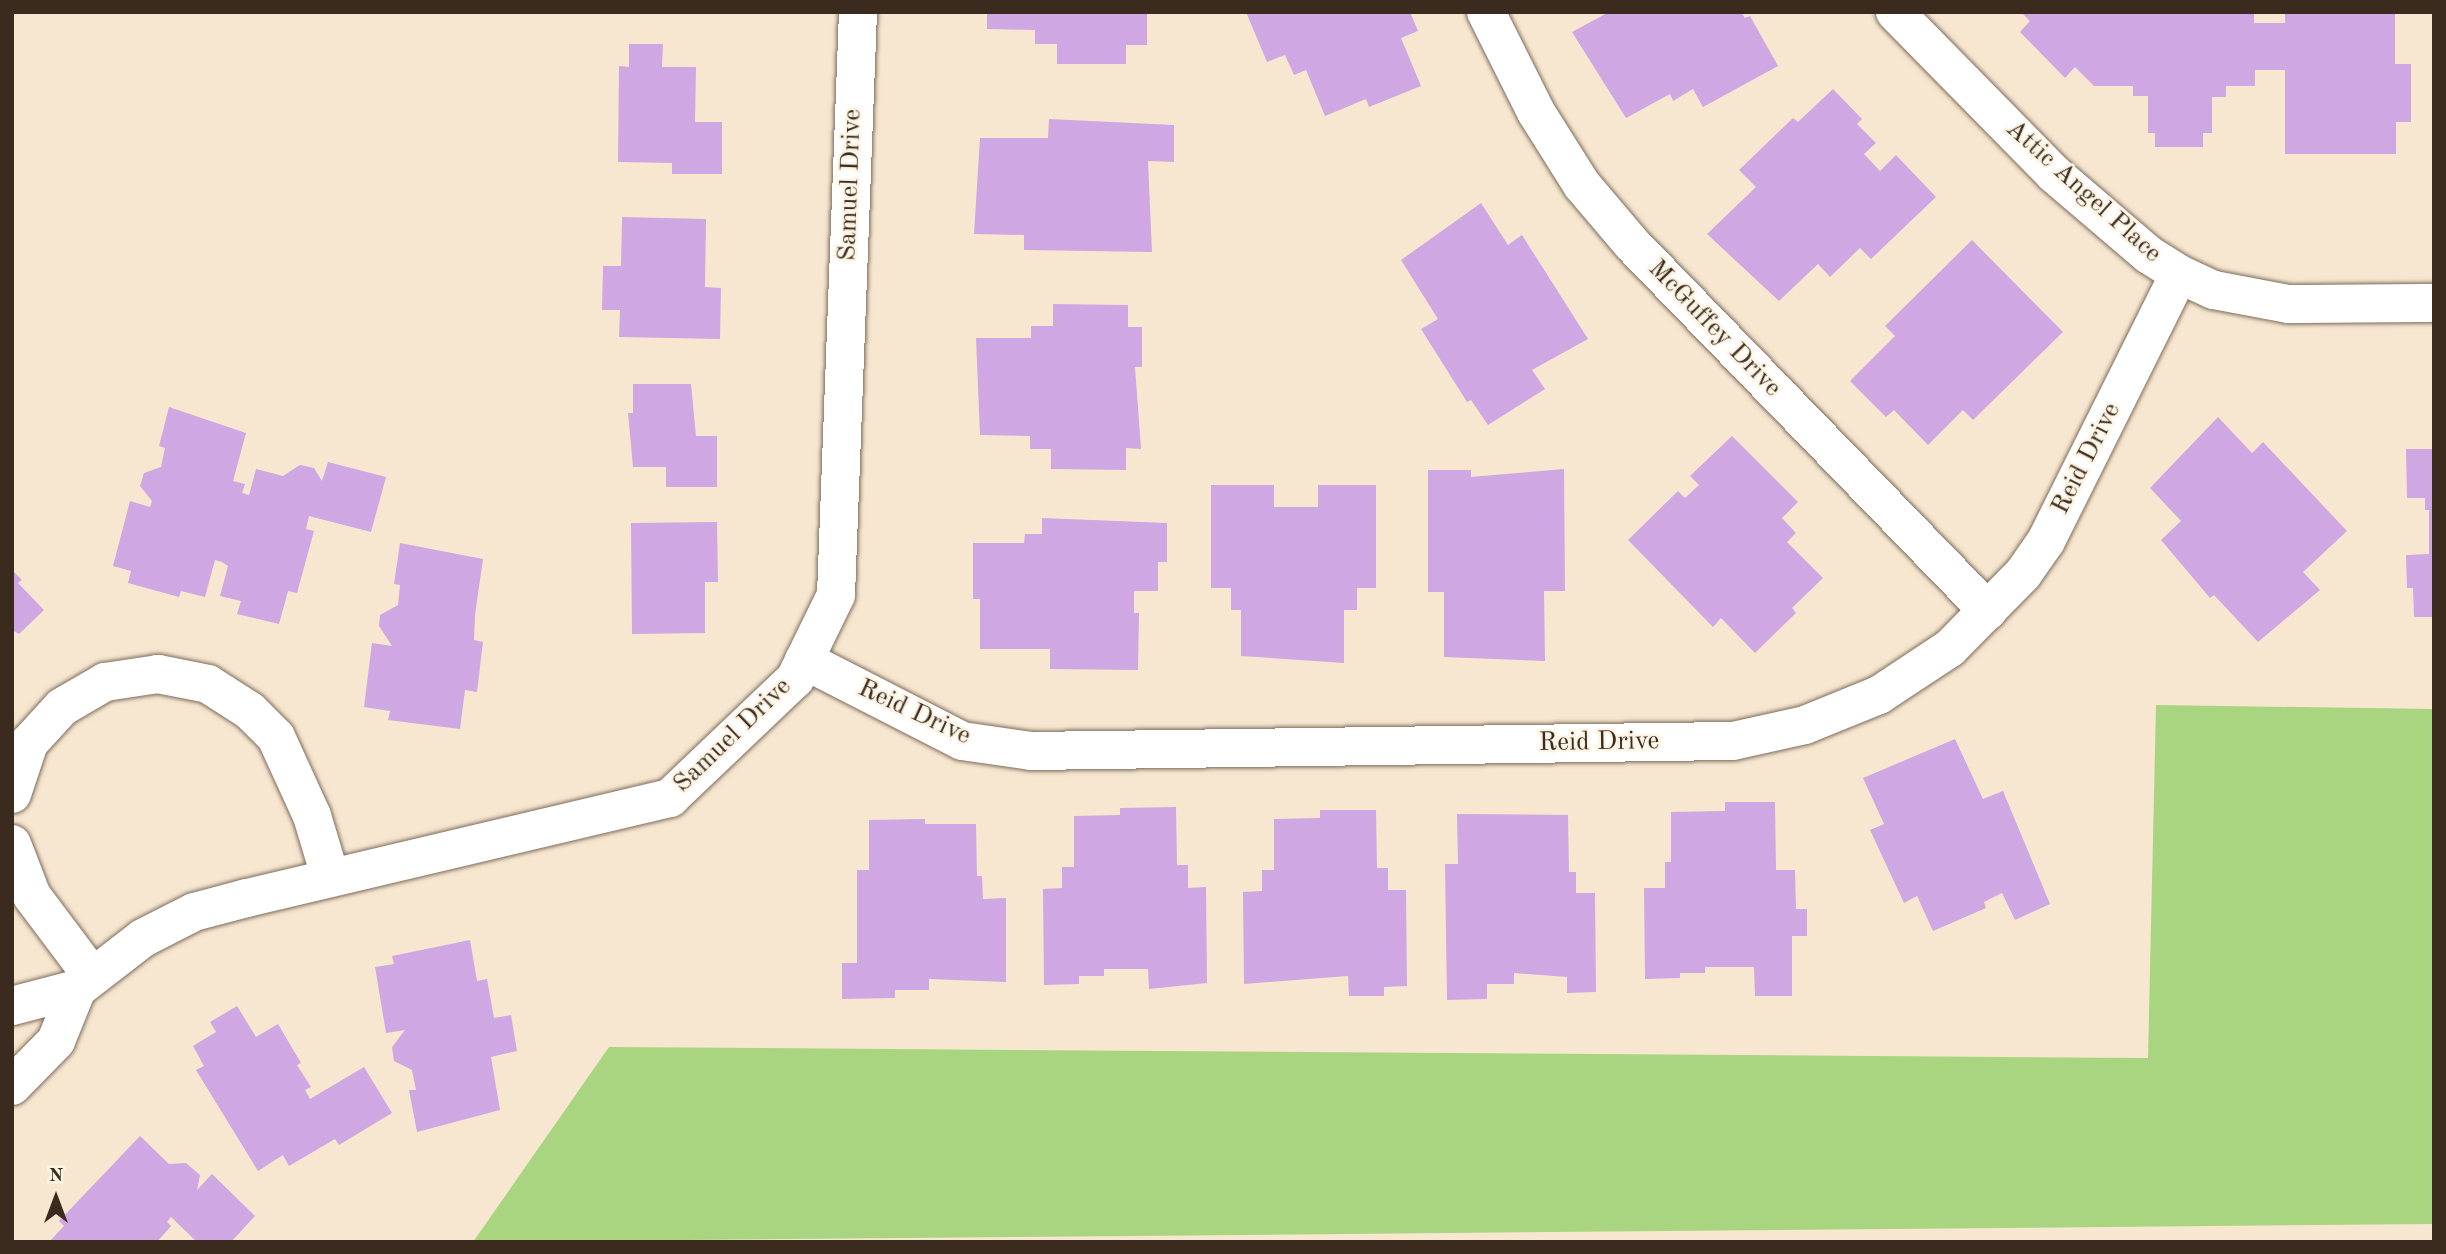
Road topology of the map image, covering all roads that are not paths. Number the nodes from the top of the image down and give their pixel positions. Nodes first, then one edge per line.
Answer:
1 (858, 12) edge
2 (1486, 12) edge
3 (1895, 12) edge
4 (2179, 274) junction
5 (2434, 303) edge
6 (1988, 611) junction
7 (804, 660) junction
8 (12, 794) edge
9 (12, 844) edge
10 (330, 876) junction
11 (84, 982) junction
12 (12, 1006) edge
13 (12, 1086) edge

1 - 7 street, Samuel Drive
2 - 6 street, McGuffey Drive
3 - 4 street, Attic Angel Place
4 - 5 street, Attic Angel Place
4 - 6 street, Reid Drive
6 - 7 street, Reid Drive
7 - 10 street, Samuel Drive
8 - 10 street
9 - 11 street
10 - 11 street, Samuel Drive
11 - 12 street, Samuel Drive
11 - 13 street

